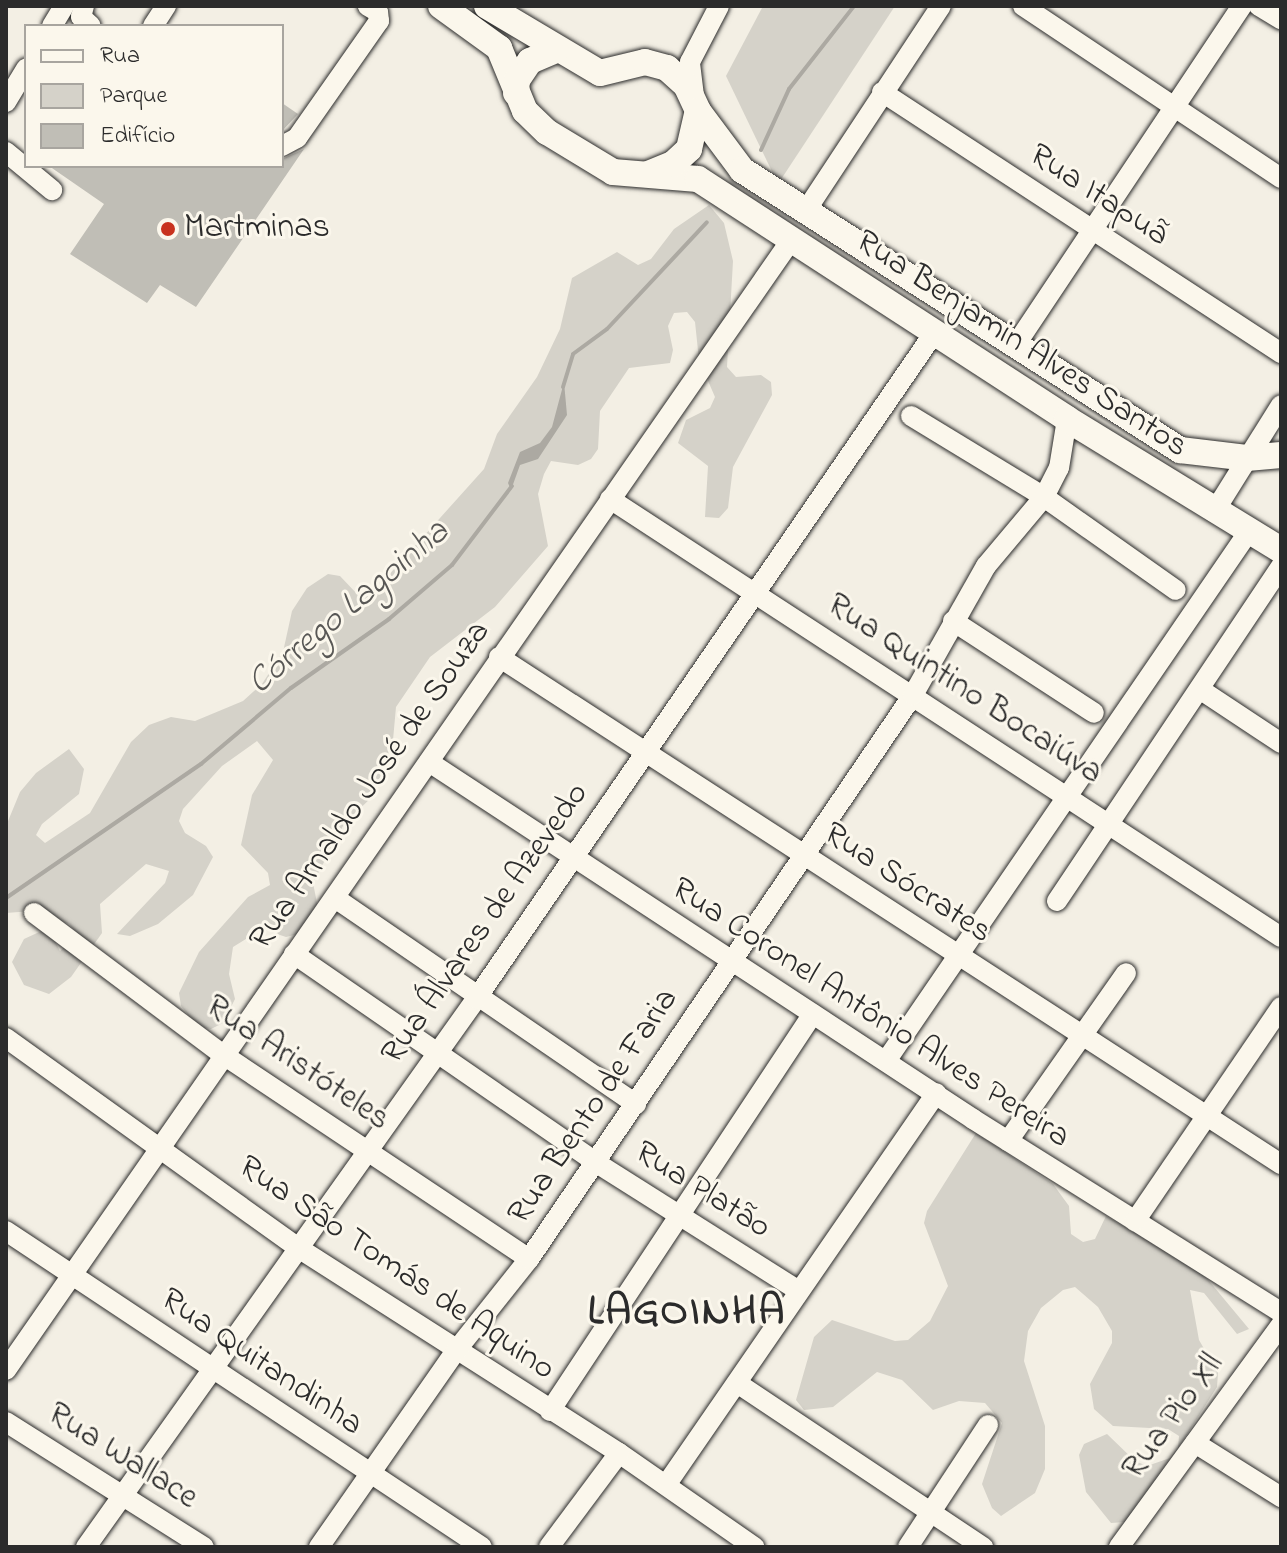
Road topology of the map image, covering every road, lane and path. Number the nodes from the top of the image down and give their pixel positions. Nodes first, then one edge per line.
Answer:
1 (64, 6) edge
2 (84, 6) edge
3 (166, 6) edge
4 (368, 6) edge
5 (441, 6) edge
6 (487, 6) edge
7 (719, 6) edge
8 (941, 6) edge
9 (1023, 6) edge
10 (1242, 6) edge
11 (1259, 6) edge
12 (1281, 19) edge
13 (53, 24) edge
14 (89, 24) edge
15 (154, 24) edge
16 (696, 42) junction
17 (556, 50) junction
18 (645, 62) junction
19 (24, 72) edge
20 (882, 92) junction
21 (516, 93) junction
22 (6, 102) edge
23 (1175, 110) junction
24 (698, 111) junction
25 (284, 145) edge
26 (6, 152) edge
27 (24, 167) edge
28 (25, 168) edge
29 (641, 177) junction
30 (1281, 178) edge
31 (52, 190) dead end
32 (807, 209) junction
33 (1093, 231) junction
34 (791, 240) junction
35 (856, 241) junction
36 (834, 268) junction
37 (934, 333) junction
38 (1015, 346) junction
39 (1281, 353) edge
40 (1281, 405) edge
41 (911, 416) dead end
42 (1067, 419) junction
43 (1281, 455) edge
44 (1247, 458) junction
45 (1044, 497) junction
46 (610, 499) junction
47 (1214, 512) junction
48 (1249, 531) junction
49 (1281, 550) edge
50 (1281, 566) edge
51 (1176, 590) dead end
52 (758, 595) junction
53 (953, 621) junction
54 (499, 657) junction
55 (1201, 690) junction
56 (913, 695) junction
57 (1094, 713) dead end
58 (1281, 743) edge
59 (642, 753) junction
60 (429, 762) junction
61 (1065, 793) junction
62 (1108, 822) junction
63 (802, 855) junction
64 (573, 859) junction
65 (335, 898) junction
66 (1057, 901) dead end
67 (34, 913) dead end
68 (1281, 937) edge
69 (294, 954) junction
70 (955, 954) junction
71 (730, 962) junction
72 (1126, 973) dead end
73 (476, 999) junction
74 (813, 1014) junction
75 (1279, 1014) edge
76 (1082, 1037) junction
77 (6, 1038) edge
78 (435, 1053) junction
79 (222, 1054) junction
80 (886, 1061) junction
81 (936, 1093) junction
82 (636, 1104) junction
83 (1206, 1115) junction
84 (1008, 1141) junction
85 (161, 1148) junction
86 (367, 1151) junction
87 (595, 1162) junction
88 (1281, 1164) edge
89 (680, 1213) junction
90 (1135, 1221) junction
91 (6, 1231) edge
92 (300, 1249) junction
93 (529, 1259) junction
94 (70, 1276) junction
95 (799, 1291) junction
96 (1281, 1312) edge
97 (1281, 1325) edge
98 (455, 1352) junction
99 (212, 1368) junction
100 (6, 1370) edge
101 (737, 1383) junction
102 (550, 1411) junction
103 (6, 1422) edge
104 (988, 1425) dead end
105 (1195, 1443) junction
106 (619, 1453) junction
107 (369, 1473) junction
108 (666, 1485) junction
109 (121, 1494) junction
110 (1281, 1497) edge
111 (931, 1510) junction
112 (747, 1545) edge
113 (86, 1547) edge
114 (204, 1547) edge
115 (319, 1547) edge
116 (482, 1547) edge
117 (549, 1547) edge
118 (908, 1547) edge
119 (983, 1547) edge
120 (1119, 1547) edge

1 - 13 street
2 - 14 street
3 - 15 street
4 - 25 street
5 - 21 main road, Rua Benjamin Alves Santos
6 - 17 main road
7 - 16 street
8 - 20 street
9 - 23 street
10 - 23 street
11 - 12 street
16 - 18 street
16 - 24 street
17 - 18 main road
17 - 21 main road
18 - 24 main road
19 - 22 street
20 - 32 street
20 - 33 street, Rua Itapuã
21 - 29 main road, Rua Benjamin Alves Santos
23 - 30 street
23 - 33 street
24 - 29 main road
24 - 32 main road, Rua Benjamin Alves Santos
26 - 27 street
28 - 31 street
29 - 34 main road, Rua Benjamin Alves Santos
32 - 35 main road, Rua Benjamin Alves Santos
33 - 38 street
33 - 39 street, Rua Itapuã
34 - 36 main road, Rua Benjamin Alves Santos
34 - 46 street, Rua Arnaldo José de Souza
35 - 36 main road
35 - 38 main road, Rua Benjamin Alves Santos
36 - 37 main road, Rua Benjamin Alves Santos
37 - 42 main road, Rua Benjamin Alves Santos
37 - 52 street, Rua Álvares de Azevedo
38 - 44 main road, Rua Benjamin Alves Santos
40 - 44 street
41 - 45 street
42 - 45 street, Rua Bento de Faria
42 - 47 main road, Rua Benjamin Alves Santos
43 - 44 main road
44 - 47 street
45 - 51 street
45 - 53 street, Rua Bento de Faria
46 - 52 street, Rua Quintino Bocaiúva
46 - 54 street, Rua Arnaldo José de Souza
47 - 48 main road, Rua Benjamin Alves Santos
48 - 49 main road, Rua Benjamin Alves Santos
48 - 61 street
50 - 55 street
52 - 56 street, Rua Quintino Bocaiúva
52 - 59 street, Rua Álvares de Azevedo
53 - 56 street, Rua Bento de Faria
53 - 57 street
54 - 59 street, Rua Sócrates
54 - 60 street, Rua Arnaldo José de Souza
55 - 58 street
55 - 62 street
56 - 61 street, Rua Quintino Bocaiúva
56 - 63 street, Rua Bento de Faria
59 - 63 street, Rua Sócrates
59 - 64 street, Rua Álvares de Azevedo
60 - 64 street, Rua Coronel Antônio Alves Pereira
60 - 65 street, Rua Arnaldo José de Souza
61 - 62 street, Rua Quintino Bocaiúva
61 - 70 street
62 - 66 street
62 - 68 street, Rua Quintino Bocaiúva
63 - 70 street, Rua Sócrates
63 - 71 street, Rua Bento de Faria
64 - 71 street, Rua Coronel Antônio Alves Pereira
64 - 73 street, Rua Álvares de Azevedo
65 - 69 street, Rua Arnaldo José de Souza
65 - 73 street
67 - 79 street, Rua Aristóteles
69 - 78 street, Rua Platão
69 - 79 street, Rua Arnaldo José de Souza
70 - 76 street, Rua Sócrates
70 - 80 street
71 - 74 street, Rua Coronel Antônio Alves Pereira
71 - 82 street, Rua Bento de Faria
72 - 76 street
73 - 78 street, Rua Álvares de Azevedo
73 - 82 street
74 - 80 street, Rua Coronel Antônio Alves Pereira
74 - 89 street
75 - 83 street
76 - 83 street, Rua Sócrates
76 - 84 street
77 - 85 street, Rua São Tomás de Aquino
78 - 86 street, Rua Álvares de Azevedo
78 - 87 street, Rua Platão
79 - 85 street, Rua Arnaldo José de Souza
79 - 86 street, Rua Aristóteles
80 - 81 street, Rua Coronel Antônio Alves Pereira
81 - 84 street, Rua Coronel Antônio Alves Pereira
81 - 95 street
82 - 87 street, Rua Bento de Faria
83 - 88 street, Rua Sócrates
83 - 90 street
84 - 90 street, Rua Coronel Antônio Alves Pereira
85 - 92 street, Rua São Tomás de Aquino
85 - 94 street, Rua Arnaldo José de Souza
86 - 92 street, Rua Álvares de Azevedo
86 - 93 street, Rua Aristóteles
87 - 89 street, Rua Platão
87 - 93 street, Rua Bento de Faria
89 - 95 street, Rua Platão
89 - 102 street
90 - 96 street, Rua Coronel Antônio Alves Pereira
91 - 94 street, Rua Quitandinha
92 - 98 street, Rua São Tomás de Aquino
92 - 99 street, Rua Álvares de Azevedo
93 - 98 street, Rua Bento de Faria
94 - 99 street, Rua Quitandinha
94 - 100 street, Rua Arnaldo José de Souza
95 - 101 street
97 - 105 street, Rua Pio Xll
98 - 102 street, Rua São Tomás de Aquino
98 - 107 street, Rua Bento de Faria
99 - 107 street, Rua Quitandinha
99 - 109 street, Rua Álvares de Azevedo
101 - 108 street
101 - 111 street
102 - 106 street, Rua São Tomás de Aquino
103 - 109 street, Rua Wallace
104 - 111 street
105 - 110 street
105 - 120 street, Rua Pio Xll
106 - 108 street, Rua São Tomás de Aquino
106 - 117 street
107 - 115 street, Rua Bento de Faria
107 - 116 street, Rua Quitandinha
108 - 112 street, Rua São Tomás de Aquino
109 - 113 street, Rua Álvares de Azevedo
109 - 114 street, Rua Wallace
111 - 118 street
111 - 119 street

